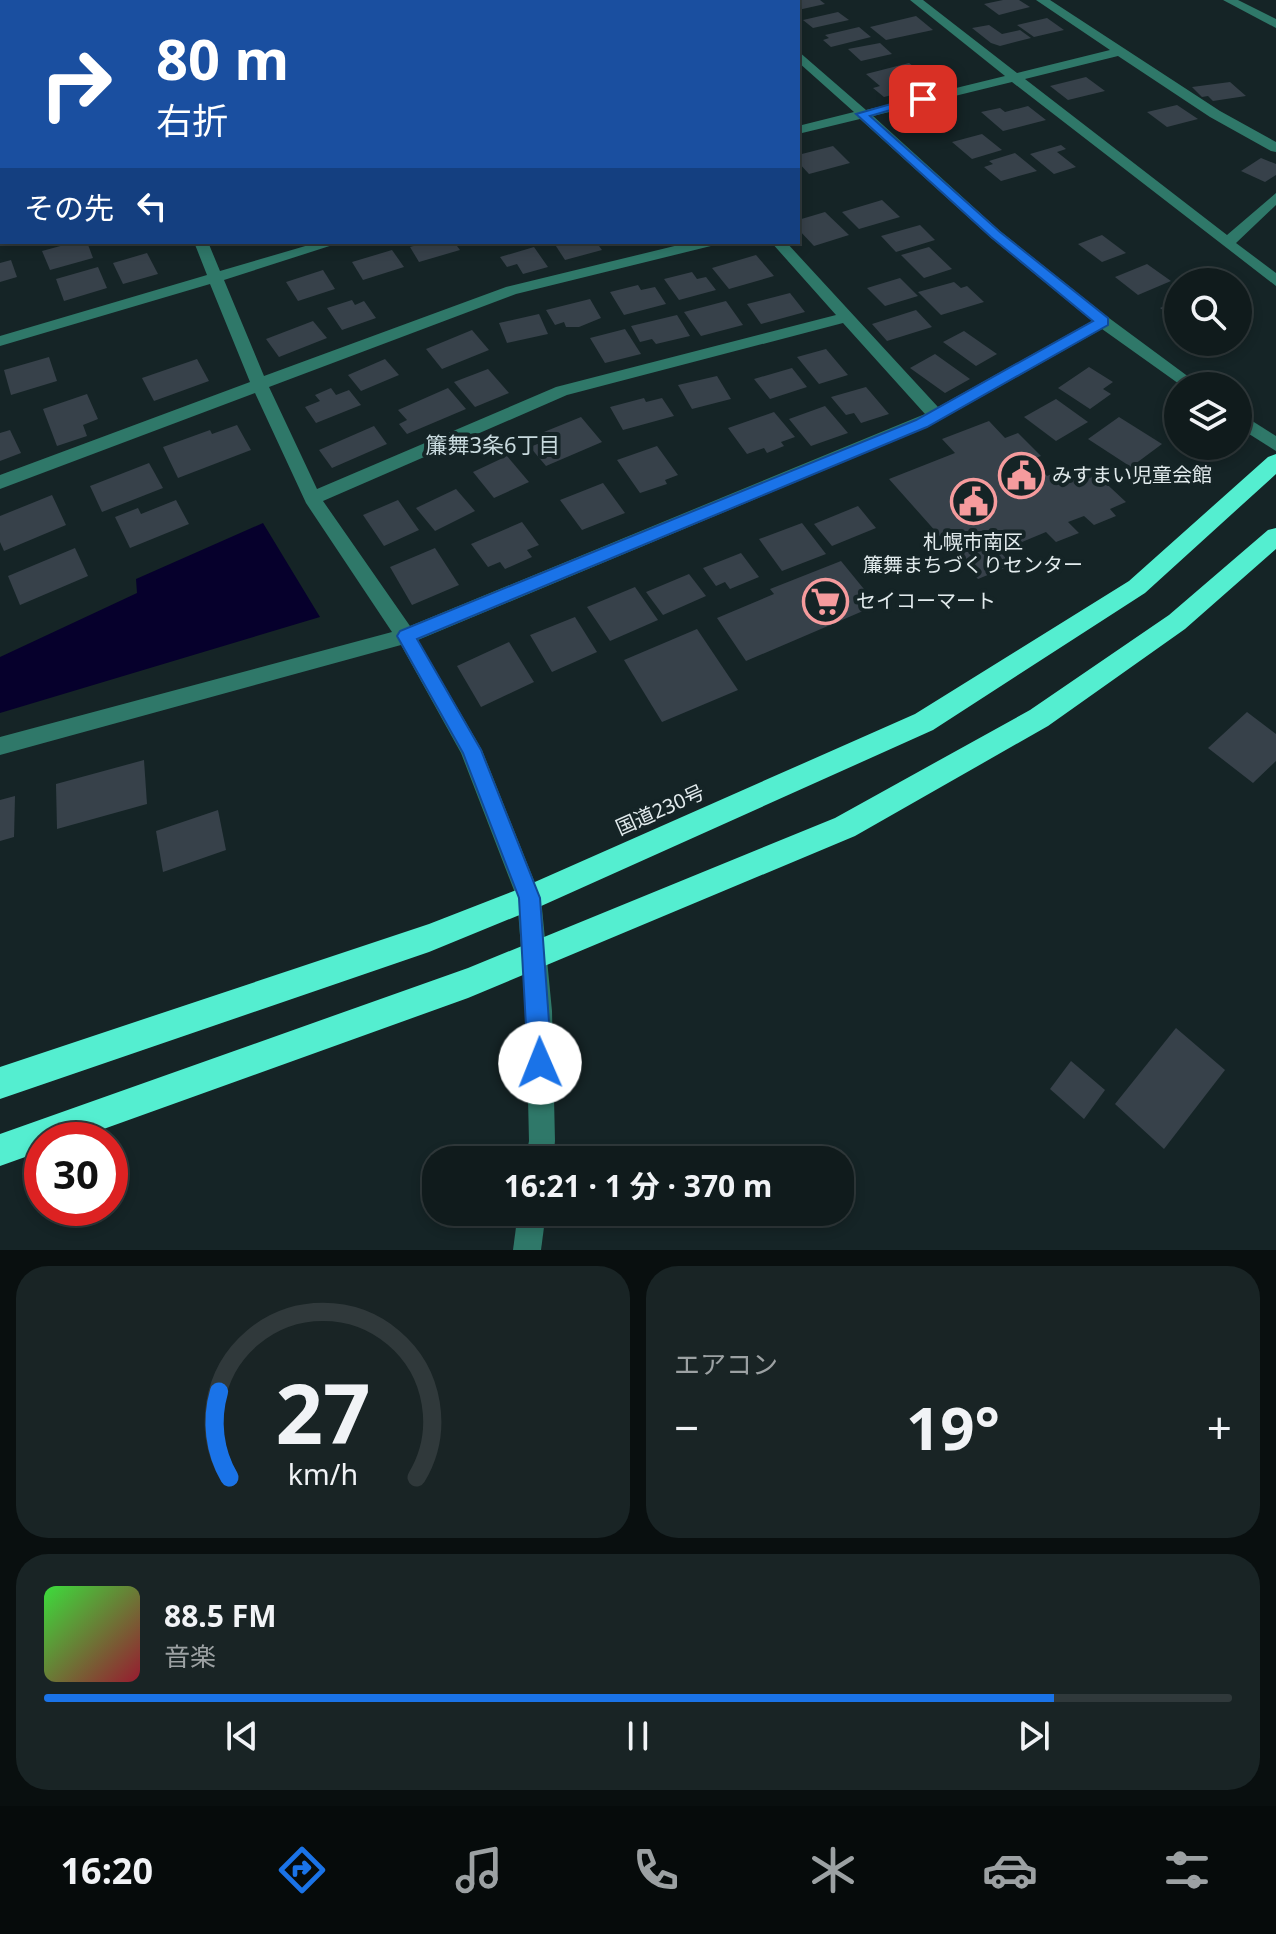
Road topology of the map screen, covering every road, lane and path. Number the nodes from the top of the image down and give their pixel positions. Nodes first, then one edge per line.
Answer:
1 (916, 0) edge
2 (1042, 0) edge
3 (1229, 0) edge
4 (1276, 24) edge
5 (1118, 52) junction
6 (800, 57) edge
7 (1016, 75) junction
8 (862, 114) junction
9 (800, 130) edge
10 (1276, 148) edge
11 (1276, 197) edge
12 (1227, 243) junction
13 (202, 244) edge
14 (328, 244) edge
15 (702, 244) edge
16 (780, 244) edge
17 (216, 276) junction
18 (1276, 281) edge
19 (847, 317) junction
20 (1103, 322) junction
21 (0, 341) edge
22 (1173, 372) edge
23 (260, 386) junction
24 (936, 415) junction
25 (1252, 428) edge
26 (1276, 445) edge
27 (1276, 462) edge
28 (0, 482) edge
29 (312, 498) junction
30 (1276, 536) edge
31 (406, 636) junction
32 (0, 746) edge
33 (529, 898) junction
34 (535, 955) junction
35 (0, 1083) edge
36 (540, 1146) edge
37 (0, 1150) edge
38 (530, 1226) edge
39 (527, 1250) edge

1 - 7 street
2 - 5 street
3 - 4 street
5 - 7 street
5 - 10 street
6 - 8 street
7 - 8 street
7 - 12 street
8 - 9 street
8 - 20 street
11 - 12 street
12 - 18 street
13 - 17 street
14 - 17 street
15 - 23 street
16 - 19 street
17 - 21 street
17 - 23 street
19 - 24 street
19 - 29 street
20 - 22 street
20 - 24 street
23 - 28 street
23 - 29 street
24 - 31 street
25 - 26 street
27 - 33 highway, 国道230号
29 - 31 street
30 - 34 highway
31 - 32 street
31 - 33 street
33 - 34 street
33 - 35 highway, 国道230号
34 - 36 street
34 - 37 highway
38 - 39 street

